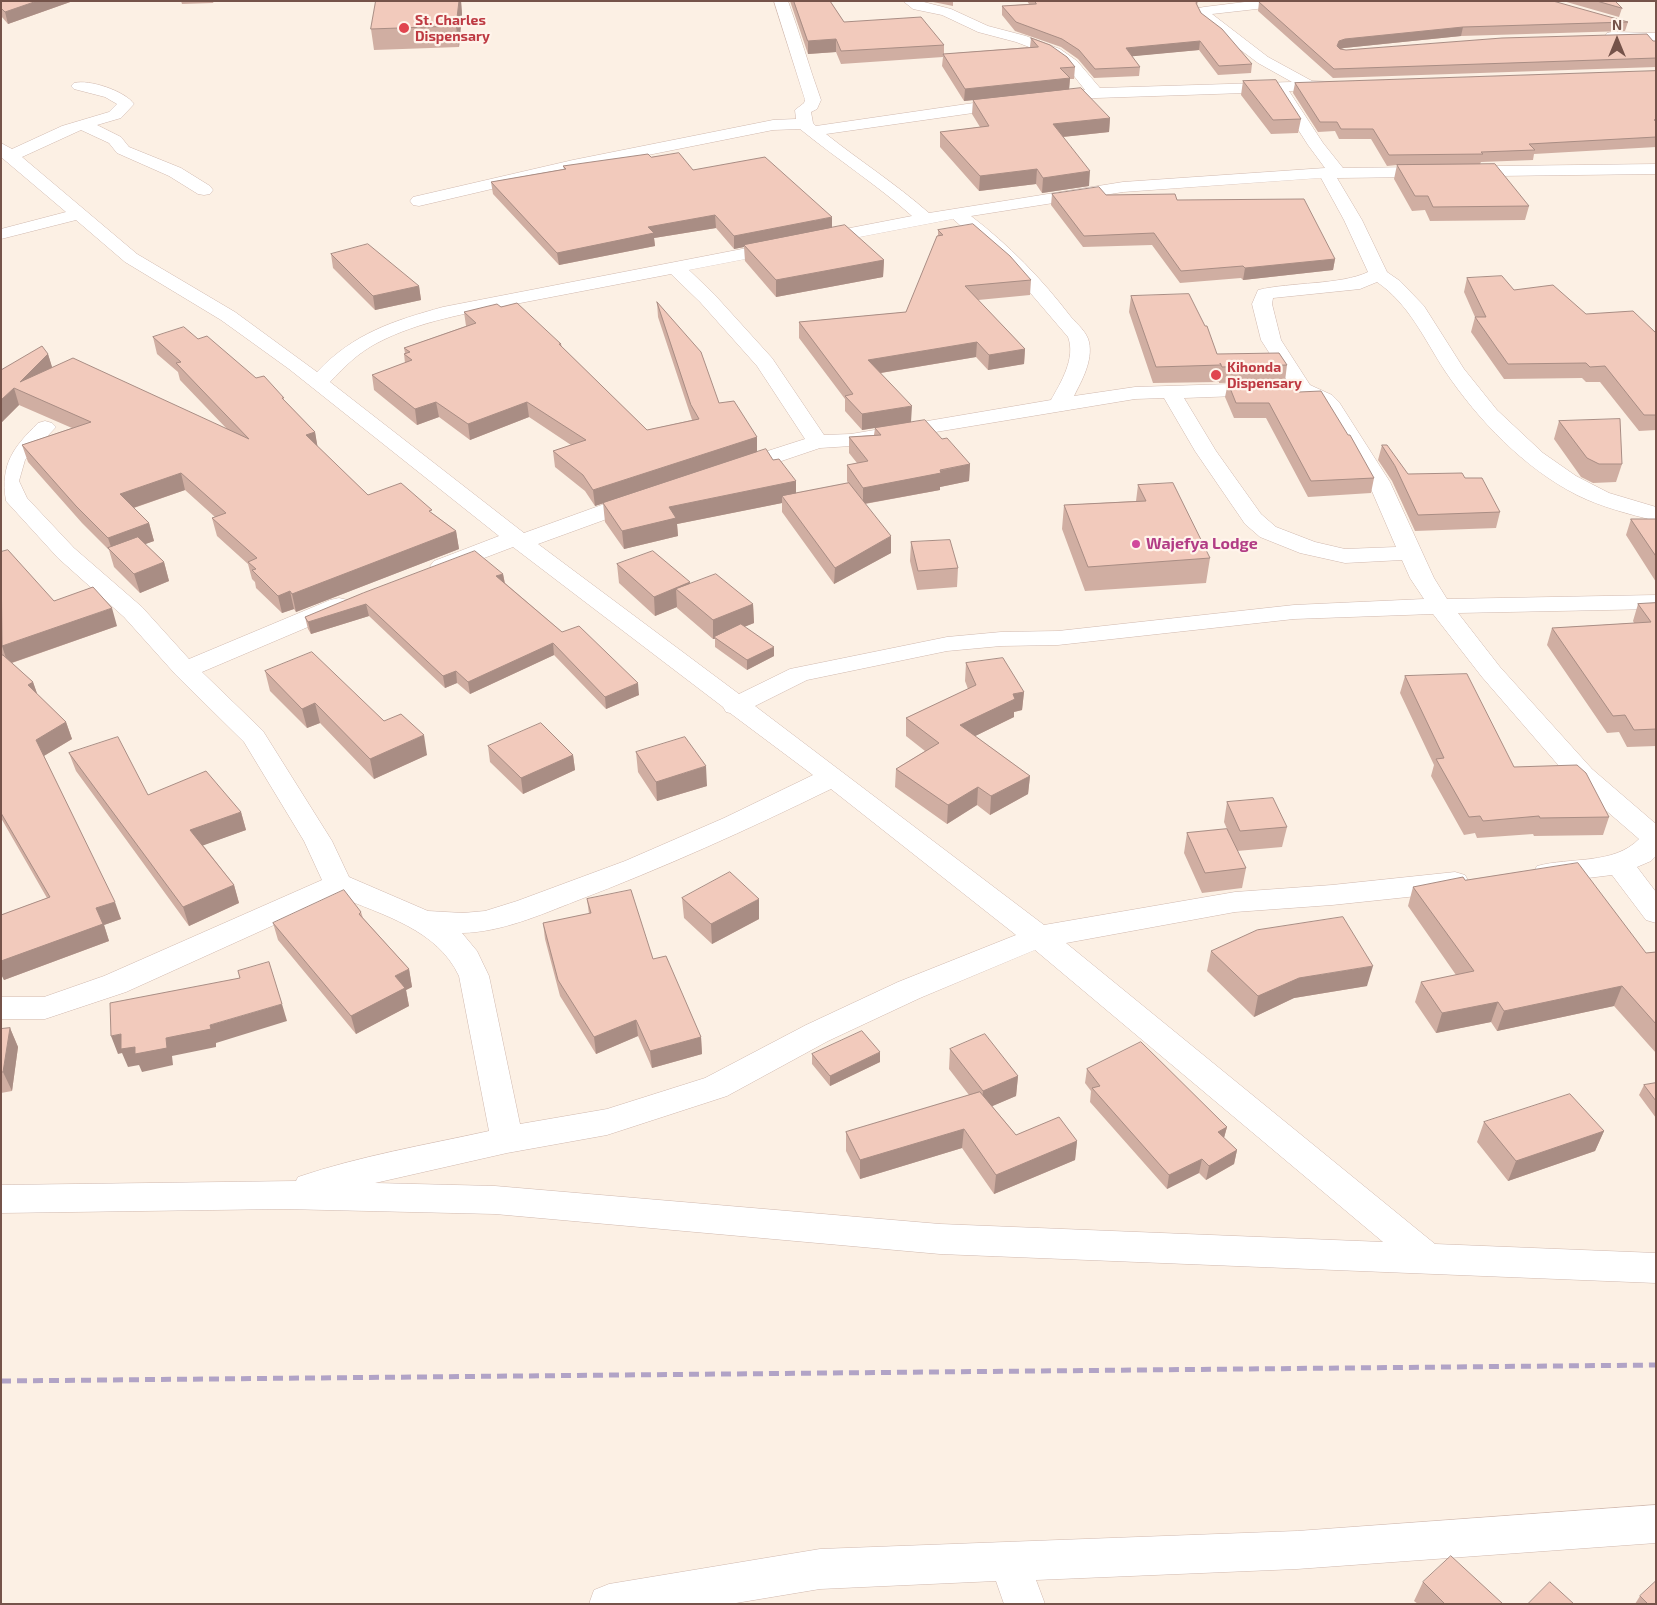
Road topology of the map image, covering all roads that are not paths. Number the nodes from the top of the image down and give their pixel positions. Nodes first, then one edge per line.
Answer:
1 (780, 1) edge
2 (910, 1) edge
3 (1292, 1) edge
4 (1614, 22) edge
5 (1656, 32) edge
6 (1600, 36) edge
7 (1656, 37) edge
8 (1350, 85) edge
9 (80, 86) dead end
10 (1279, 86) junction
11 (1312, 86) junction
12 (1096, 93) junction
13 (83, 125) junction
14 (810, 128) junction
15 (6, 152) edge
16 (1656, 169) edge
17 (1332, 173) junction
18 (204, 190) dead end
19 (419, 201) dead end
20 (956, 212) junction
21 (80, 214) junction
22 (925, 219) junction
23 (1, 234) edge
24 (675, 267) junction
25 (1378, 274) junction
26 (319, 382) junction
27 (1302, 389) junction
28 (1170, 391) junction
29 (1059, 405) junction
30 (45, 427) dead end
31 (818, 442) junction
32 (713, 476) edge
33 (660, 492) edge
34 (1656, 514) edge
35 (518, 540) junction
36 (1411, 553) junction
37 (418, 575) edge
38 (356, 598) edge
39 (1656, 602) edge
40 (1440, 606) junction
41 (185, 670) junction
42 (735, 706) junction
43 (832, 776) junction
44 (1655, 838) edge
45 (1619, 864) junction
46 (1521, 876) edge
47 (1483, 879) edge
48 (338, 884) junction
49 (1656, 913) edge
50 (424, 921) junction
51 (484, 921) junction
52 (1039, 937) junction
53 (466, 959) junction
54 (1, 1008) edge
55 (508, 1140) junction
56 (284, 1195) junction
57 (1, 1199) edge
58 (1428, 1259) junction
59 (1656, 1268) edge
60 (1656, 1524) edge
61 (1008, 1562) junction
62 (608, 1604) edge
63 (1025, 1604) edge

1 - 14 street
2 - 12 street
3 - 11 street
4 - 5 street
6 - 7 street
8 - 11 street
9 - 13 street
10 - 11 street
10 - 12 street
10 - 17 street
12 - 14 street
13 - 15 street
13 - 18 street
14 - 19 street
14 - 22 street
15 - 21 street
16 - 17 street
17 - 20 street
17 - 25 street
20 - 22 street
20 - 29 street
21 - 23 street
21 - 26 street
22 - 24 street
24 - 26 street
24 - 31 street
25 - 27 street
25 - 34 street
26 - 35 street
27 - 28 street
27 - 36 street
28 - 29 street
28 - 36 street
29 - 31 street
30 - 41 street
31 - 32 street
33 - 35 street
35 - 37 street
35 - 42 street
36 - 40 street
38 - 41 street
39 - 40 street
40 - 42 street
40 - 44 street
41 - 48 street
42 - 43 street
43 - 51 street
43 - 52 street
44 - 45 street
45 - 46 street
45 - 49 street
47 - 52 street
48 - 50 street
48 - 54 street
50 - 51 street
50 - 53 street
51 - 53 street
52 - 55 street
52 - 58 street
53 - 55 street
55 - 56 street
56 - 57 street
56 - 58 street
58 - 59 street
60 - 61 street
61 - 62 street
61 - 63 street

